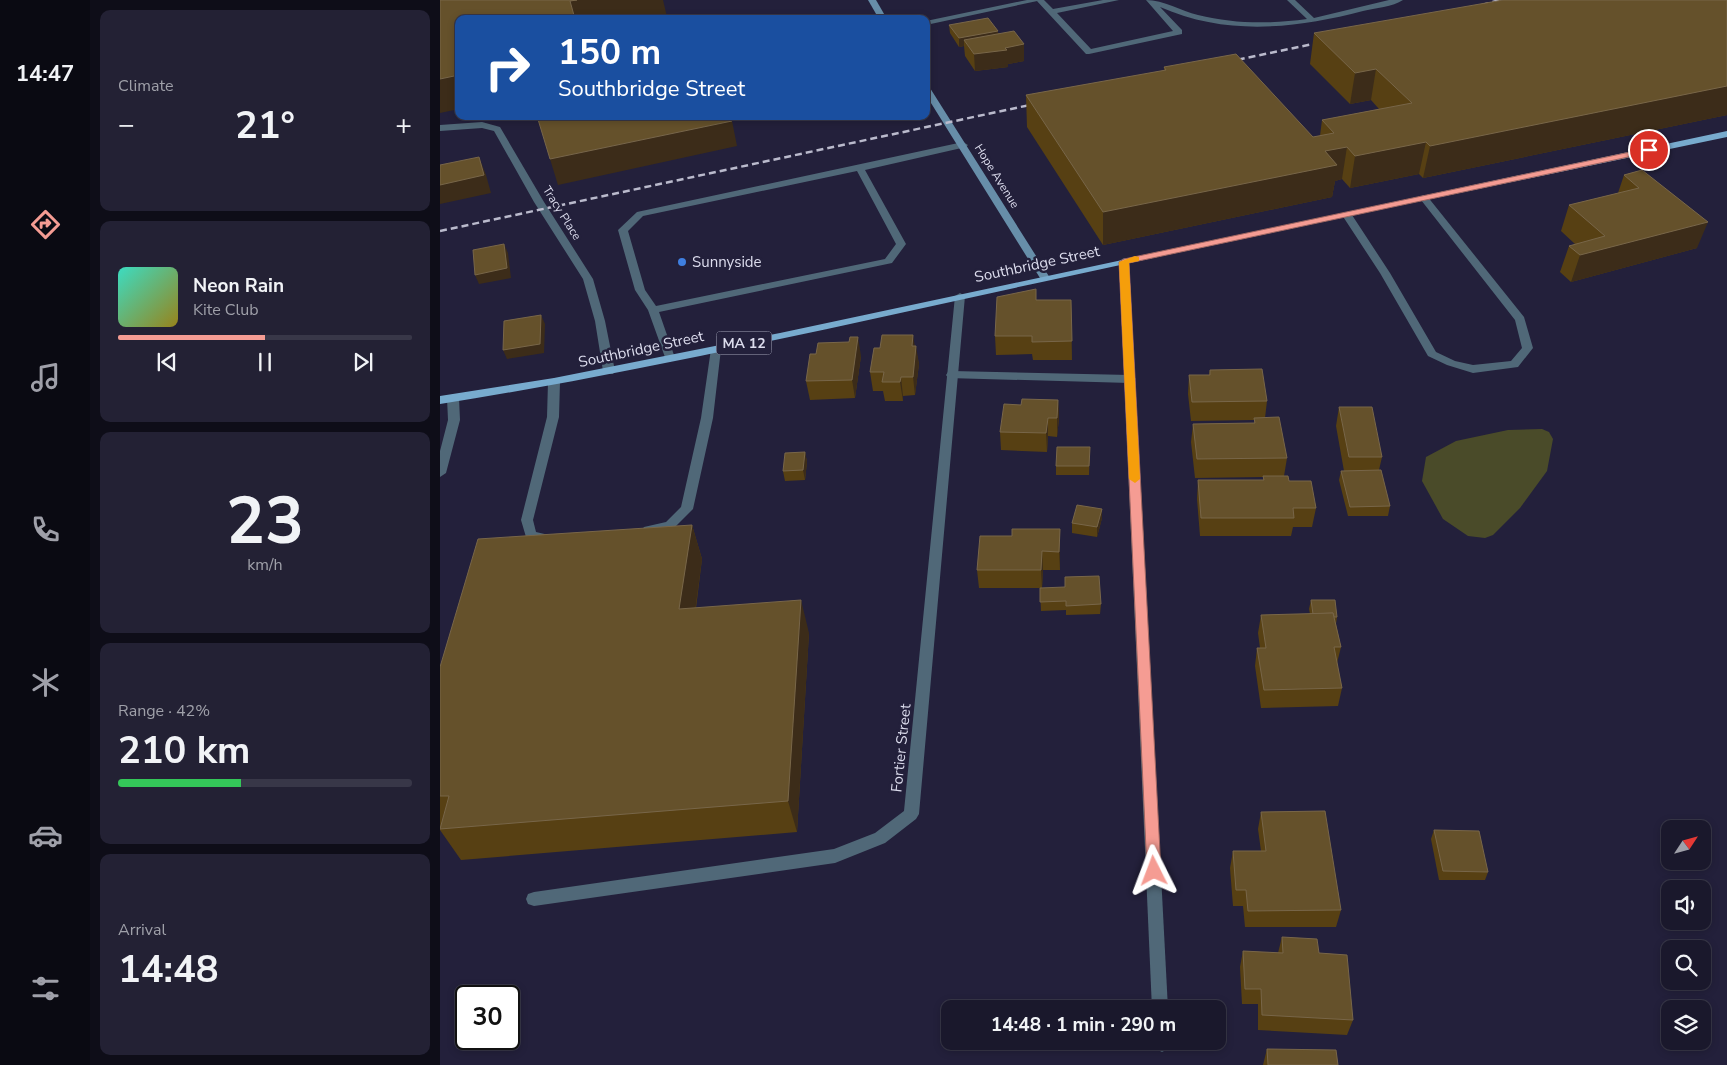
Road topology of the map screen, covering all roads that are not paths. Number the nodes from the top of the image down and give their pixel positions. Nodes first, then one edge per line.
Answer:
1 (872, 0) edge
2 (1039, 0) edge
3 (1116, 0) edge
4 (1149, 0) edge
5 (1291, 0) edge
6 (1358, 0) edge
7 (1399, 0) edge
8 (1367, 7) junction
9 (1052, 12) junction
10 (881, 15) edge
11 (1311, 19) junction
12 (930, 22) edge
13 (930, 94) edge
14 (440, 128) edge
15 (1727, 134) edge
16 (963, 145) junction
17 (860, 168) junction
18 (1424, 198) junction
19 (1346, 215) junction
20 (1124, 262) junction
21 (1045, 278) junction
22 (960, 296) junction
23 (653, 310) junction
24 (716, 349) junction
25 (670, 358) junction
26 (609, 371) junction
27 (952, 375) junction
28 (1130, 379) junction
29 (554, 382) junction
30 (453, 398) junction
31 (440, 400) edge
32 (443, 455) edge
33 (440, 473) edge
34 (640, 531) edge
35 (563, 538) edge
36 (534, 899) dead end
37 (1160, 1000) edge

1 - 10 main road
2 - 9 street
2 - 12 street
3 - 9 street
4 - 9 street
4 - 11 street
5 - 11 street
6 - 8 street
7 - 8 street
8 - 11 street
13 - 16 main road, Hope Avenue
14 - 26 street, Tracy Place
15 - 18 main road, Southbridge Street
16 - 17 street
16 - 21 main road, Hope Avenue
17 - 23 street
17 - 23 street
18 - 19 main road, Southbridge Street
18 - 19 street
19 - 20 main road, Southbridge Street
20 - 21 main road, Southbridge Street
20 - 28 street
21 - 22 main road, Southbridge Street / MA 12
22 - 24 main road, Southbridge Street / MA 12
22 - 27 street, Fortier Street
23 - 25 street
24 - 25 main road, Southbridge Street / MA 12
24 - 34 street
25 - 26 main road, Southbridge Street / MA 12
26 - 29 main road, Southbridge Street / MA 12
27 - 28 street
27 - 36 street, Fortier Street
28 - 37 street
29 - 30 main road, Southbridge Street / MA 12
29 - 35 street
30 - 31 main road, Southbridge Street / MA 12
30 - 32 street
32 - 33 street

